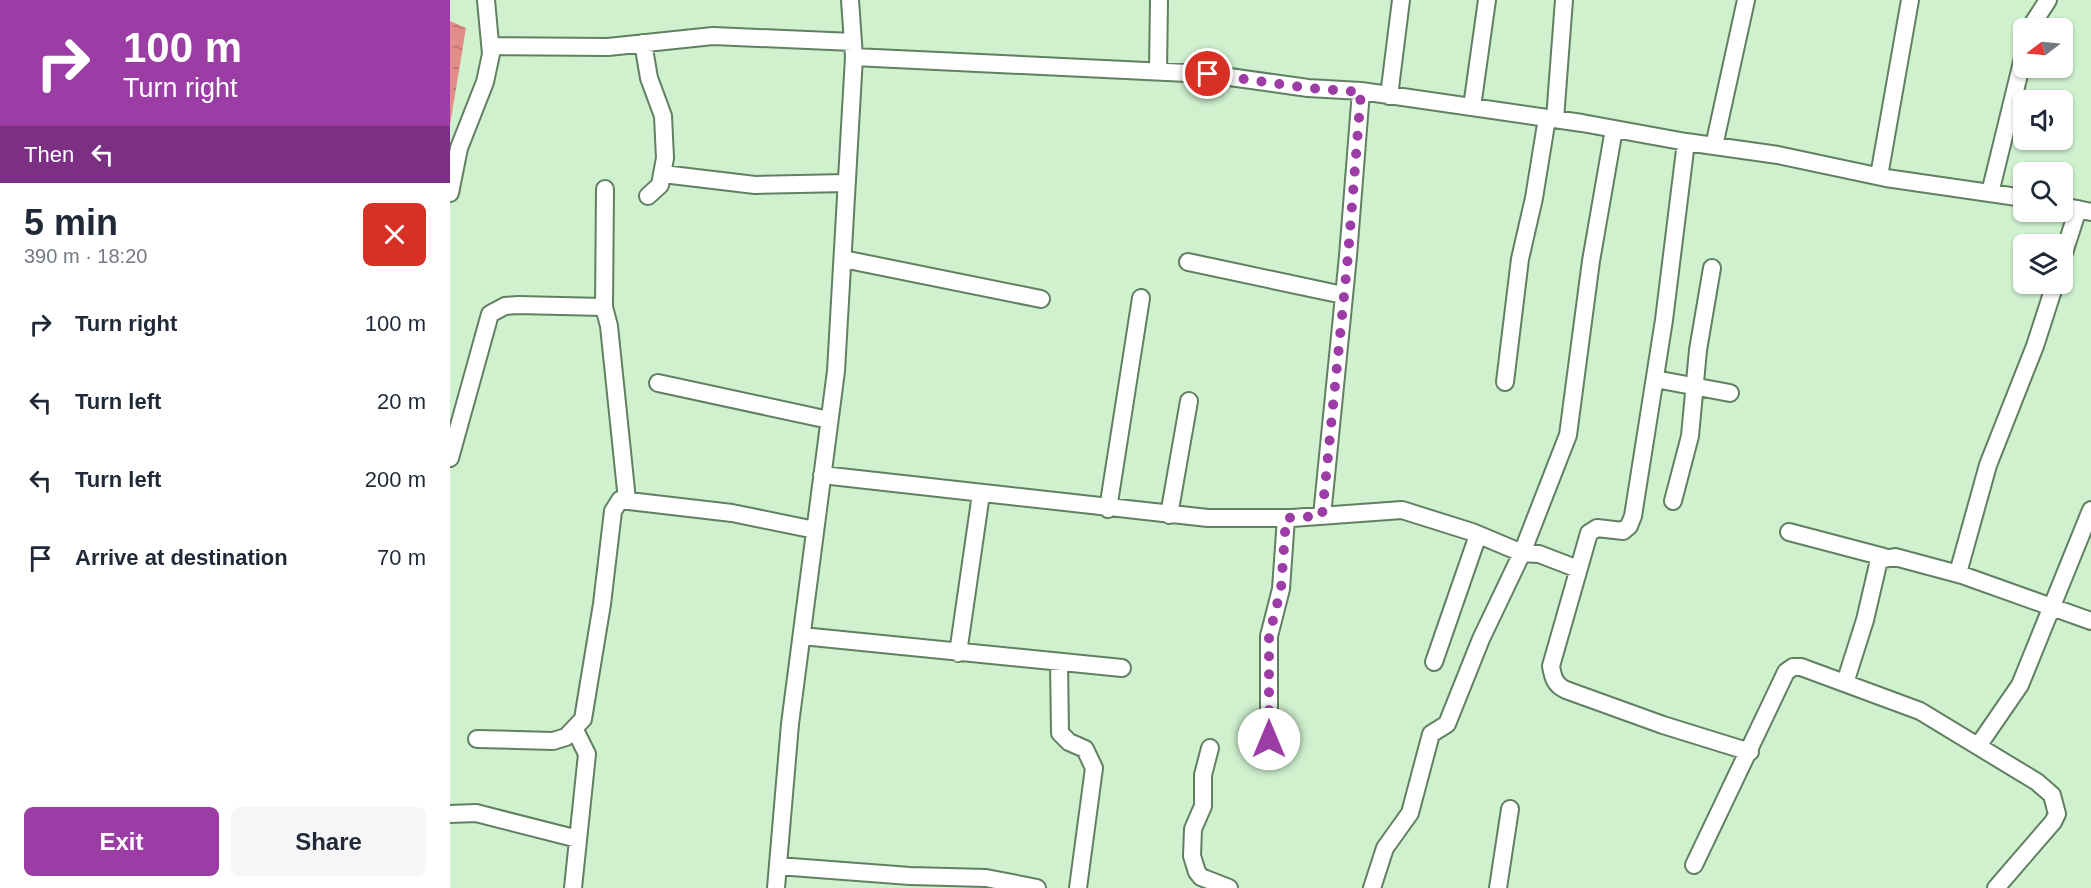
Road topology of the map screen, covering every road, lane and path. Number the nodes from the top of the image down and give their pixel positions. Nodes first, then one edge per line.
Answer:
1 (486, 0) edge
2 (850, 0) edge
3 (1159, 0) edge
4 (1401, 0) edge
5 (1487, 0) edge
6 (1563, 0) edge
7 (1746, 0) edge
8 (1910, 0) edge
9 (2048, 0) edge
10 (2036, 18) edge
11 (643, 43) junction
12 (491, 46) junction
13 (853, 50) junction
14 (1158, 72) junction
15 (2018, 78) edge
16 (1361, 92) junction
17 (1389, 96) junction
18 (1472, 107) junction
19 (1551, 118) junction
20 (1614, 129) junction
21 (1686, 142) junction
22 (1714, 146) junction
23 (663, 174) junction
24 (1879, 176) junction
25 (847, 183) junction
26 (605, 189) dead end
27 (450, 193) edge
28 (1990, 193) junction
29 (648, 196) dead end
30 (2013, 196) edge
31 (2077, 209) edge
32 (2070, 234) edge
33 (843, 259) junction
34 (1188, 262) dead end
35 (1712, 268) dead end
36 (2052, 294) edge
37 (1343, 295) junction
38 (1141, 298) dead end
39 (1041, 299) dead end
40 (604, 307) junction
41 (1655, 379) junction
42 (1505, 382) dead end
43 (658, 383) dead end
44 (1695, 387) junction
45 (1730, 393) dead end
46 (1190, 401) dead end
47 (829, 420) junction
48 (450, 458) edge
49 (822, 475) junction
50 (981, 494) junction
51 (627, 500) junction
52 (1673, 501) dead end
53 (1108, 508) junction
54 (2091, 510) edge
55 (1169, 515) junction
56 (1322, 516) junction
57 (1286, 518) junction
58 (815, 530) junction
59 (1789, 532) dead end
60 (1478, 535) junction
61 (1522, 553) junction
62 (1884, 557) junction
63 (1578, 569) junction
64 (1958, 573) junction
65 (2054, 606) junction
66 (2091, 621) edge
67 (802, 636) junction
68 (958, 653) junction
69 (1059, 662) junction
70 (1434, 662) dead end
71 (1122, 668) dead end
72 (1845, 683) junction
73 (575, 730) junction
74 (477, 739) dead end
75 (1269, 739) dead end
76 (1978, 746) junction
77 (1210, 748) dead end
78 (1750, 752) junction
79 (1510, 809) dead end
80 (450, 814) edge
81 (578, 839) junction
82 (1694, 865) dead end
83 (778, 866) junction
84 (573, 888) edge
85 (776, 888) edge
86 (1037, 888) edge
87 (1078, 888) edge
88 (1229, 888) edge
89 (1372, 888) edge
90 (1498, 888) edge
91 (1996, 888) edge

1 - 12 street
2 - 13 street
3 - 14 street
4 - 17 street
5 - 18 street
6 - 19 street
7 - 22 street
8 - 24 street
9 - 10 street
11 - 12 street
11 - 13 street
11 - 23 street
12 - 27 street
13 - 14 street
13 - 25 street
14 - 16 street
15 - 28 street
16 - 17 street
16 - 37 street
17 - 18 street
18 - 19 street
19 - 20 street
19 - 42 street
20 - 21 street
20 - 61 street
21 - 22 street
21 - 41 street
22 - 24 street
23 - 25 street
23 - 29 street
24 - 28 street
25 - 33 street
26 - 40 street
28 - 30 street
31 - 32 street
33 - 39 street
33 - 47 street
34 - 37 street
35 - 44 street
36 - 64 street
37 - 56 street
38 - 53 street
40 - 48 street
40 - 51 street
41 - 44 street
41 - 63 street
43 - 47 street
44 - 45 street
44 - 52 street
46 - 55 street
47 - 49 street
49 - 50 street
49 - 58 street
50 - 53 street
50 - 68 street
51 - 58 street
51 - 73 street
53 - 55 street
54 - 65 street
55 - 57 street
56 - 57 street
56 - 60 street
57 - 75 street
58 - 67 street
59 - 62 street
60 - 61 street
60 - 70 street
61 - 63 street
61 - 89 street
62 - 64 street
62 - 72 street
63 - 78 street
64 - 65 street
65 - 66 street
65 - 76 street
67 - 68 street
67 - 83 street
68 - 69 street
69 - 71 street
69 - 87 street
72 - 76 street
72 - 78 street
73 - 74 street
73 - 81 street
76 - 91 street
77 - 88 street
78 - 82 street
79 - 90 street
80 - 81 street
81 - 84 street
83 - 85 street
83 - 86 street

